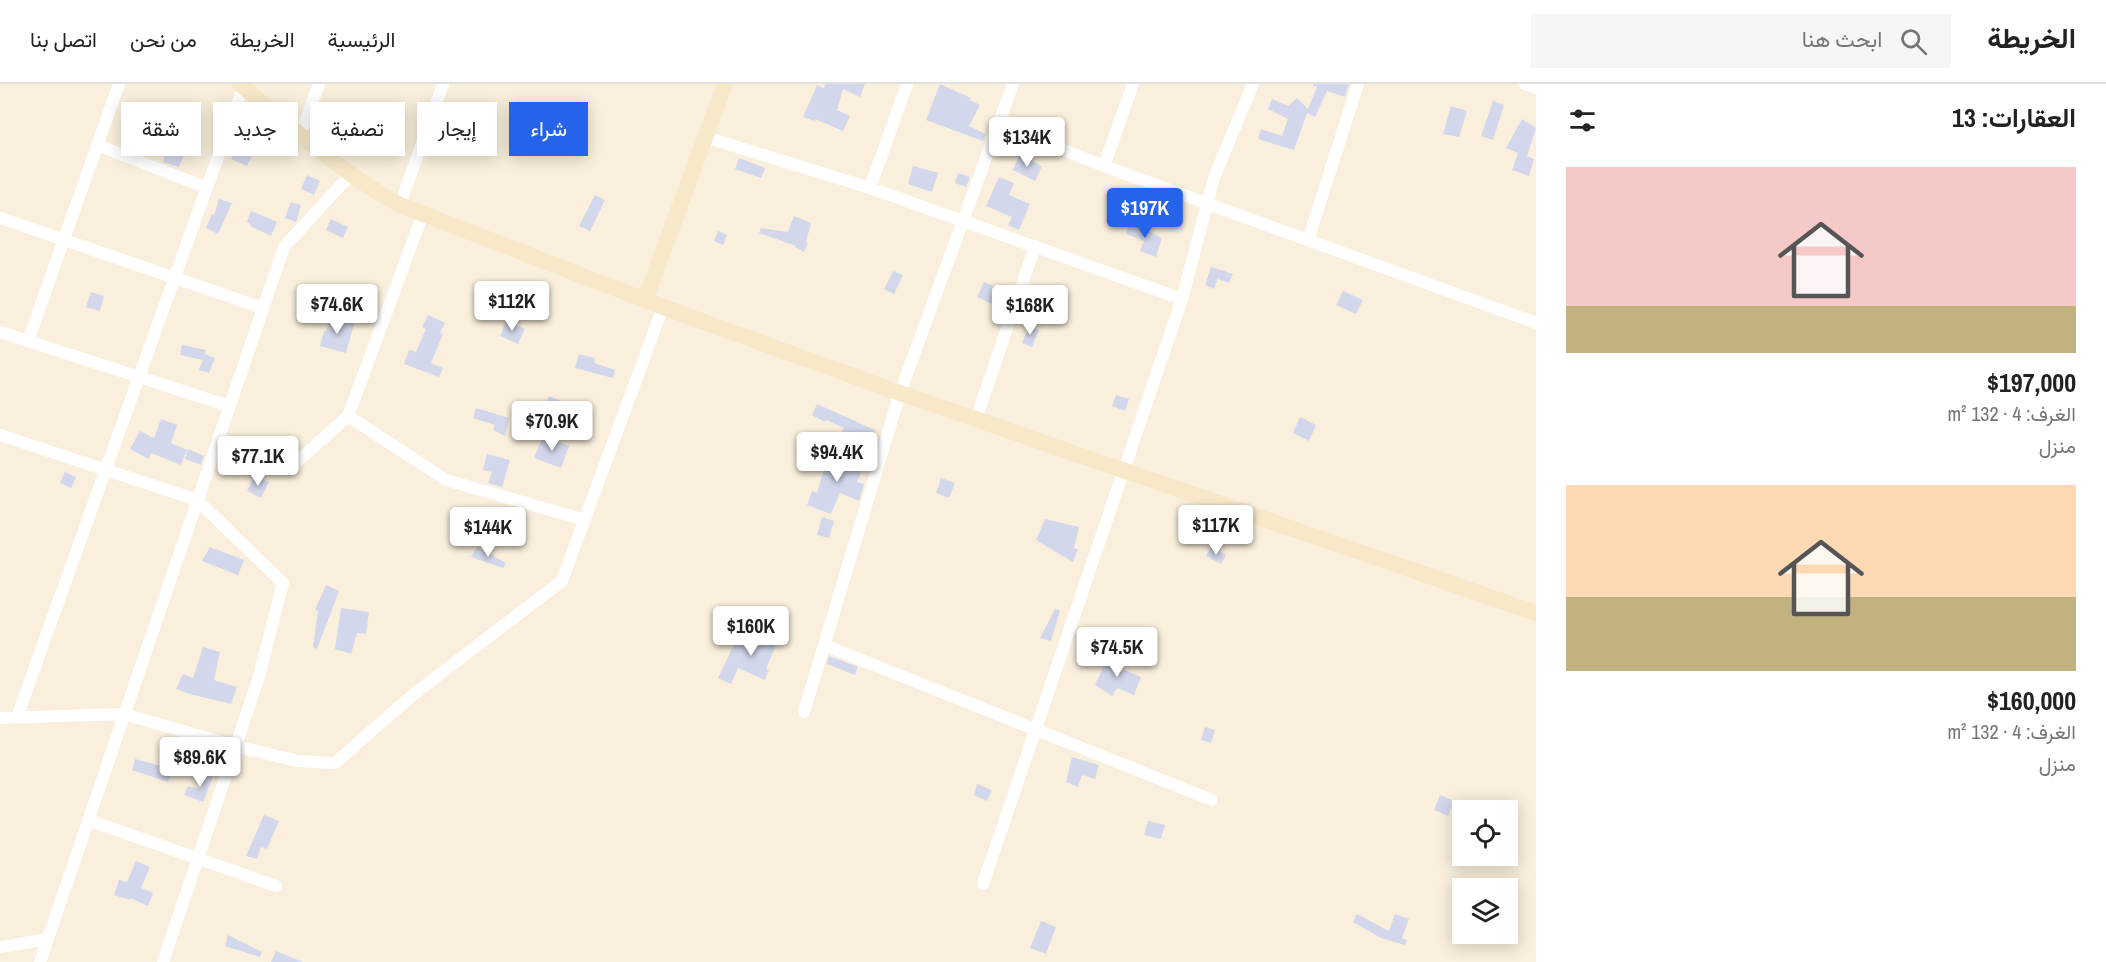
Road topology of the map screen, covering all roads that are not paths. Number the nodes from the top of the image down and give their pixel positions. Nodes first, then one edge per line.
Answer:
1 (119, 84) edge
2 (319, 84) edge
3 (443, 84) edge
4 (725, 84) edge
5 (907, 84) edge
6 (1013, 84) edge
7 (1133, 84) edge
8 (1253, 84) edge
9 (1358, 84) edge
10 (1525, 84) edge
11 (242, 85) edge
12 (1536, 88) edge
13 (998, 124) junction
14 (300, 135) junction
15 (705, 137) junction
16 (98, 145) junction
17 (1104, 166) junction
18 (350, 175) junction
19 (207, 188) junction
20 (870, 188) junction
21 (1208, 204) junction
22 (400, 205) junction
23 (423, 214) junction
24 (0, 218) edge
25 (963, 221) junction
26 (64, 240) junction
27 (1308, 240) junction
28 (1035, 246) junction
29 (175, 278) junction
30 (1182, 299) junction
31 (645, 300) junction
32 (663, 307) junction
33 (263, 308) junction
34 (1536, 323) edge
35 (0, 332) edge
36 (28, 341) junction
37 (139, 377) junction
38 (900, 393) junction
39 (230, 405) junction
40 (348, 416) junction
41 (976, 419) junction
42 (0, 435) edge
43 (218, 438) junction
44 (106, 470) junction
45 (1123, 470) junction
46 (197, 500) junction
47 (585, 520) junction
48 (1536, 613) edge
49 (824, 645) junction
50 (804, 712) dead end
51 (124, 714) junction
52 (17, 717) junction
53 (0, 718) edge
54 (1035, 729) junction
55 (235, 746) junction
56 (1212, 800) dead end
57 (88, 820) junction
58 (197, 858) junction
59 (983, 884) dead end
60 (276, 886) dead end
61 (48, 939) junction
62 (0, 947) edge
63 (40, 962) edge
64 (163, 962) edge

1 - 16 street
2 - 14 street
3 - 22 street
4 - 15 main road
5 - 20 street
6 - 13 street
7 - 17 street
8 - 21 street
9 - 27 street
10 - 12 street
11 - 14 main road
11 - 19 street
13 - 17 street
13 - 25 street
14 - 18 main road
15 - 20 street
15 - 31 main road
16 - 19 street
16 - 26 street
17 - 21 street
18 - 22 main road
18 - 33 street
19 - 29 street
20 - 25 street
21 - 27 street
21 - 30 street
22 - 23 main road
23 - 31 main road
23 - 40 street
24 - 26 street
25 - 28 street
25 - 38 street
26 - 29 street
26 - 36 street
27 - 34 street
28 - 30 street
28 - 41 street
29 - 33 street
29 - 37 street
30 - 45 street
31 - 32 main road
32 - 38 main road
32 - 47 street
33 - 39 street
35 - 36 street
36 - 37 street
37 - 39 street
37 - 44 street
38 - 41 main road
38 - 49 street
39 - 43 street
40 - 43 street
40 - 47 street
41 - 45 main road
42 - 44 street
43 - 46 street
44 - 46 street
44 - 52 street
45 - 48 main road
45 - 54 street
46 - 51 street
46 - 55 street
47 - 55 street
49 - 50 street
49 - 54 street
51 - 52 street
51 - 55 street
51 - 57 street
52 - 53 street
54 - 56 street
54 - 59 street
55 - 58 street
57 - 58 street
57 - 61 street
58 - 60 street
58 - 64 street
61 - 62 street
61 - 63 street

